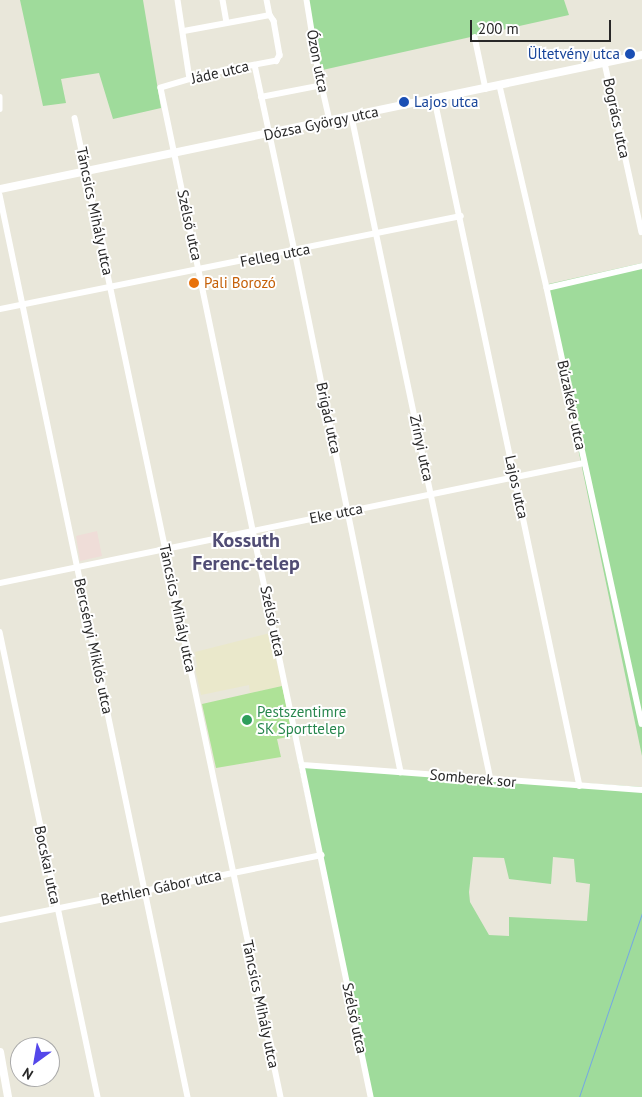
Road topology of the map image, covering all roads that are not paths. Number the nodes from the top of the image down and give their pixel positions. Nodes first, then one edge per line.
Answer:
1 (178, 0) edge
2 (223, 0) edge
3 (267, 0) edge
4 (307, 0) edge
5 (270, 15) junction
6 (227, 23) junction
7 (184, 31) junction
8 (475, 37) dead end
9 (642, 56) edge
10 (605, 63) junction
11 (255, 65) junction
12 (190, 79) junction
13 (323, 85) junction
14 (500, 86) junction
15 (161, 88) joint
16 (486, 89) junction
17 (0, 97) edge
18 (261, 97) junction
19 (435, 100) junction
20 (1, 107) edge
21 (352, 117) junction
22 (75, 118) dead end
23 (330, 121) junction
24 (268, 134) junction
25 (175, 153) junction
26 (87, 172) junction
27 (0, 189) edge
28 (0, 195) edge
29 (461, 216) junction
30 (642, 232) edge
31 (377, 235) junction
32 (295, 251) junction
33 (642, 266) edge
34 (200, 270) junction
35 (111, 287) junction
36 (547, 288) junction
37 (23, 305) junction
38 (0, 309) edge
39 (584, 463) junction
40 (515, 478) junction
41 (432, 494) junction
42 (348, 511) junction
43 (254, 529) junction
44 (166, 548) junction
45 (77, 566) junction
46 (0, 583) edge
47 (0, 632) edge
48 (642, 724) edge
49 (303, 765) junction
50 (400, 772) junction
51 (491, 780) junction
52 (580, 786) junction
53 (642, 790) edge
54 (322, 855) junction
55 (232, 872) junction
56 (145, 891) junction
57 (57, 908) junction
58 (0, 920) edge
59 (0, 1052) edge
60 (8, 1097) edge
61 (98, 1097) edge
62 (188, 1097) edge
63 (281, 1097) edge
64 (371, 1097) edge

1 - 7 street
2 - 6 street
3 - 5 street
4 - 13 street, Ózon utca
5 - 6 street
5 - 11 street, Jáde utca
6 - 7 street
7 - 12 street
8 - 16 street
9 - 10 street, Dózsa György utca
10 - 14 street, Dózsa György utca
10 - 30 street, Bogrács utca
11 - 12 street, Jáde utca
11 - 18 street, Brigád utca
12 - 15 street, Jáde utca
13 - 18 street
13 - 23 street, Ózon utca
14 - 16 street, Dózsa György utca
14 - 36 street, Búzakéve utca
15 - 25 street, Szélső utca
16 - 19 street, Dózsa György utca
17 - 20 street
18 - 24 street, Brigád utca
19 - 21 street, Dózsa György utca
19 - 29 street, Lajos utca
21 - 23 street, Dózsa György utca
21 - 31 street, Zrínyi utca
22 - 26 street, Táncsics Mihály utca
23 - 24 street, Dózsa György utca
24 - 25 street, Dózsa György utca
24 - 32 street, Brigád utca
25 - 26 street, Dózsa György utca
25 - 34 street, Szélső utca
26 - 27 street, Dózsa György utca
26 - 35 street, Táncsics Mihály utca
28 - 37 street, Bercsényi Miklós utca
29 - 31 street, Felleg utca
29 - 40 street, Lajos utca
31 - 32 street, Felleg utca
31 - 41 street, Zrínyi utca
32 - 34 street, Felleg utca
32 - 42 street, Brigád utca
33 - 36 street
34 - 35 street, Felleg utca
34 - 43 street, Szélső utca
35 - 37 street, Felleg utca
35 - 44 street, Táncsics Mihály utca
36 - 39 street, Búzakéve utca
37 - 38 street, Felleg utca
37 - 45 street, Bercsényi Miklós utca
39 - 40 street, Eke utca
39 - 48 street, Búzakéve utca
40 - 41 street, Eke utca
40 - 52 street, Lajos utca
41 - 42 street, Eke utca
41 - 51 street, Zrínyi utca
42 - 43 street, Eke utca
42 - 50 street, Brigád utca
43 - 44 street, Eke utca
43 - 49 street, Szélső utca
44 - 45 street, Eke utca
44 - 55 street, Táncsics Mihály utca
45 - 46 street, Eke utca
45 - 56 street, Bercsényi Miklós utca
47 - 57 street, Bocskai utca
49 - 50 street, Somberek sor
49 - 54 street, Szélső utca
50 - 51 street, Somberek sor
51 - 52 street, Somberek sor
52 - 53 street, Somberek sor
54 - 55 street, Bethlen Gábor utca
54 - 64 street, Szélső utca
55 - 56 street, Bethlen Gábor utca
55 - 63 street, Táncsics Mihály utca
56 - 57 street, Bethlen Gábor utca
56 - 62 street, Bercsényi Miklós utca
57 - 58 street, Bethlen Gábor utca
57 - 61 street, Bocskai utca
59 - 60 street

